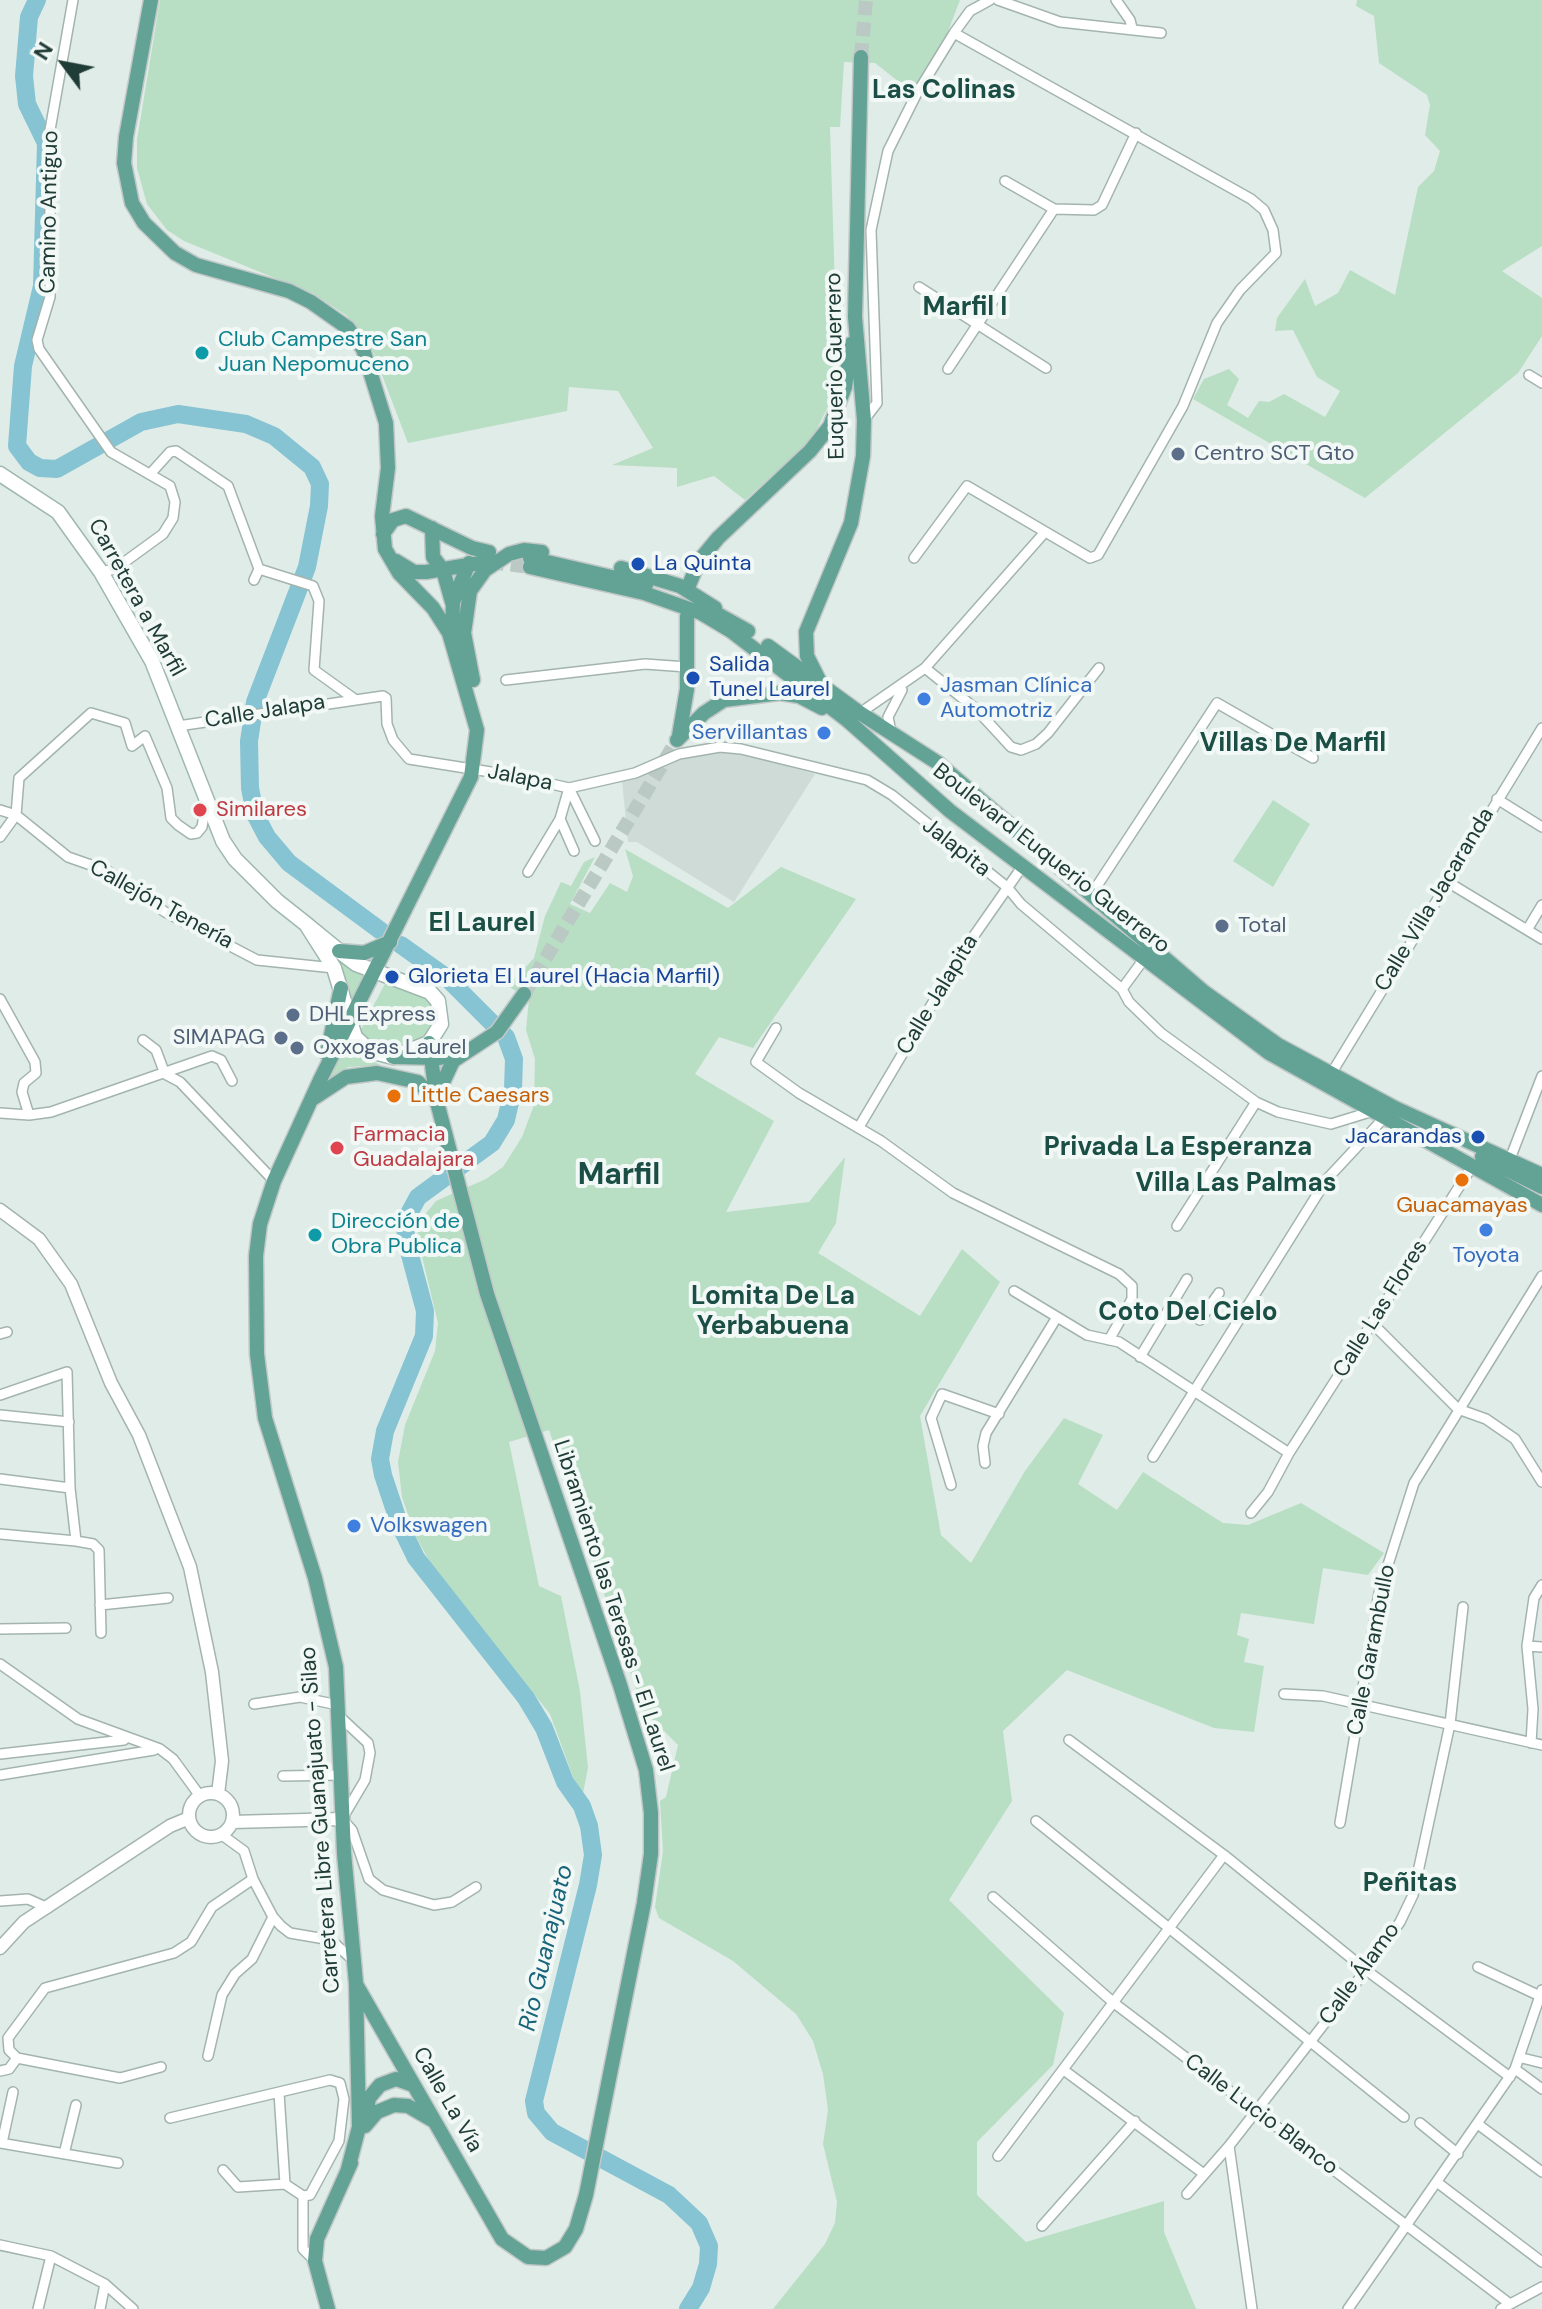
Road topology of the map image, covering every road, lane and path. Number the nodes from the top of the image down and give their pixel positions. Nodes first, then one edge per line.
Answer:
1 (73, 0) edge
2 (151, 0) edge
3 (990, 0) edge
4 (998, 0) edge
5 (1116, 0) edge
6 (1132, 28) junction
7 (954, 33) junction
8 (1161, 33) dead end
9 (861, 57) tunnel mouth
10 (1136, 133) junction
11 (1005, 181) dead end
12 (1054, 209) junction
13 (919, 287) dead end
14 (855, 317) junction
15 (978, 323) junction
16 (1046, 368) dead end
17 (948, 369) dead end
18 (1529, 375) dead end
19 (1542, 383) edge
20 (864, 420) junction
21 (151, 473) junction
22 (0, 474) edge
23 (432, 528) junction
24 (1045, 532) junction
25 (384, 542) junction
26 (914, 558) dead end
27 (469, 563) junction
28 (259, 569) junction
29 (443, 570) junction
30 (101, 572) junction
31 (254, 580) dead end
32 (689, 585) dead end
33 (453, 602) junction
34 (723, 615) junction
35 (687, 616) dead end
36 (452, 644) junction
37 (687, 667) junction
38 (925, 668) junction
39 (1099, 668) dead end
40 (506, 680) dead end
41 (905, 683) junction
42 (353, 698) junction
43 (840, 699) junction
44 (854, 716) junction
45 (178, 726) junction
46 (1542, 728) edge
47 (891, 732) junction
48 (1313, 758) dead end
49 (473, 772) junction
50 (569, 788) junction
51 (1497, 799) junction
52 (206, 800) junction
53 (0, 810) edge
54 (16, 815) junction
55 (560, 819) junction
56 (1542, 827) edge
57 (0, 837) edge
58 (595, 841) dead end
59 (574, 851) dead end
60 (1022, 867) junction
61 (528, 872) dead end
62 (1446, 881) junction
63 (1007, 887) junction
64 (1091, 895) junction
65 (1542, 905) edge
66 (306, 924) junction
67 (1527, 930) junction
68 (1542, 939) edge
69 (390, 942) junction
70 (339, 951) junction
71 (1144, 959) junction
72 (334, 968) junction
73 (374, 973) junction
74 (341, 988) junction
75 (1122, 989) junction
76 (524, 994) tunnel mouth
77 (0, 999) edge
78 (349, 1023) junction
79 (776, 1028) dead end
80 (143, 1040) dead end
81 (429, 1043) junction
82 (461, 1053) junction
83 (393, 1057) junction
84 (433, 1059) junction
85 (165, 1074) junction
86 (1331, 1074) junction
87 (1542, 1076) edge
88 (321, 1078) junction
89 (232, 1081) dead end
90 (314, 1098) junction
91 (437, 1102) junction
92 (1256, 1102) junction
93 (0, 1113) edge
94 (29, 1115) junction
95 (1376, 1116) junction
96 (859, 1127) junction
97 (1444, 1131) junction
98 (1510, 1159) junction
99 (1473, 1165) junction
100 (1542, 1175) edge
101 (274, 1181) junction
102 (1524, 1186) junction
103 (1542, 1187) edge
104 (1542, 1204) edge
105 (0, 1210) edge
106 (1177, 1226) dead end
107 (1542, 1276) edge
108 (1187, 1279) dead end
109 (1014, 1291) dead end
110 (1219, 1293) dead end
111 (1171, 1304) junction
112 (1057, 1317) junction
113 (1373, 1324) junction
114 (1114, 1341) junction
115 (1140, 1357) junction
116 (1193, 1392) junction
117 (0, 1395) edge
118 (1458, 1409) junction
119 (999, 1414) junction
120 (0, 1415) edge
121 (69, 1422) junction
122 (1289, 1453) junction
123 (1153, 1457) dead end
124 (985, 1463) dead end
125 (0, 1479) edge
126 (1542, 1482) edge
127 (951, 1485) dead end
128 (70, 1488) junction
129 (1251, 1513) dead end
130 (0, 1534) edge
131 (76, 1541) junction
132 (1542, 1585) edge
133 (168, 1598) dead end
134 (100, 1605) junction
135 (1463, 1607) dead end
136 (66, 1628) dead end
137 (0, 1629) edge
138 (101, 1633) dead end
139 (1527, 1646) junction
140 (1542, 1647) edge
141 (0, 1664) edge
142 (1284, 1694) dead end
143 (254, 1704) dead end
144 (1361, 1705) junction
145 (339, 1710) junction
146 (1450, 1724) junction
147 (127, 1739) junction
148 (1069, 1740) dead end
149 (1531, 1743) junction
150 (1542, 1745) edge
151 (160, 1749) junction
152 (0, 1754) edge
153 (0, 1775) edge
154 (341, 1775) junction
155 (283, 1776) dead end
156 (218, 1794) junction
157 (200, 1796) junction
158 (189, 1818) junction
159 (342, 1819) junction
160 (1036, 1821) dead end
161 (232, 1822) junction
162 (1340, 1823) dead end
163 (222, 1835) junction
164 (1224, 1855) junction
165 (253, 1879) junction
166 (476, 1887) dead end
167 (993, 1897) dead end
168 (0, 1901) edge
169 (48, 1908) junction
170 (273, 1917) junction
171 (1170, 1928) junction
172 (0, 1948) edge
173 (355, 1962) junction
174 (1478, 1967) dead end
175 (1366, 1970) junction
176 (356, 1983) junction
177 (1542, 1994) edge
178 (1114, 2003) junction
179 (8, 2038) junction
180 (1311, 2042) junction
181 (0, 2048) edge
182 (208, 2056) dead end
183 (17, 2058) junction
184 (1522, 2058) junction
185 (1542, 2063) edge
186 (161, 2067) dead end
187 (0, 2071) edge
188 (1065, 2071) junction
189 (1512, 2073) junction
190 (413, 2085) junction
191 (1542, 2089) edge
192 (13, 2092) dead end
193 (279, 2093) junction
194 (76, 2105) dead end
195 (1255, 2113) junction
196 (1404, 2117) dead end
197 (170, 2118) dead end
198 (433, 2121) junction
199 (1135, 2121) junction
200 (1420, 2123) dead end
201 (1479, 2125) junction
202 (364, 2126) junction
203 (1, 2143) edge
204 (1229, 2146) junction
205 (64, 2154) junction
206 (1458, 2154) junction
207 (998, 2156) dead end
208 (118, 2163) dead end
209 (348, 2169) junction
210 (223, 2170) dead end
211 (1542, 2172) edge
212 (1204, 2174) junction
213 (1438, 2183) junction
214 (285, 2184) junction
215 (1187, 2194) dead end
216 (303, 2196) junction
217 (1410, 2224) junction
218 (1042, 2226) dead end
219 (502, 2239) joint
220 (0, 2245) edge
221 (51, 2256) junction
222 (315, 2261) junction
223 (1542, 2262) edge
224 (105, 2284) junction
225 (1542, 2287) edge
226 (1505, 2306) edge
227 (38, 2309) edge
228 (100, 2309) edge
229 (133, 2309) edge
230 (328, 2309) edge
231 (1252, 2309) edge
232 (1348, 2309) edge

1 - 21 street, Camino Antiguo
2 - 25 main road
3 - 7 street
4 - 6 street
5 - 6 street
6 - 8 street
7 - 10 street
7 - 20 street
9 - 14 main road, Euquerio Guerrero
10 - 12 street
10 - 24 street
11 - 12 street
12 - 15 street
13 - 15 street
14 - 20 main road, Euquerio Guerrero
14 - 32 main road
15 - 16 street
15 - 17 street
18 - 19 street
20 - 43 main road, Euquerio Guerrero
21 - 28 street
21 - 30 street, Camino Antiguo
22 - 30 main road, Carretera a Marfil
23 - 25 main road
23 - 27 main road
23 - 29 main road
24 - 26 street
24 - 38 street
25 - 29 main road
25 - 36 main road
27 - 29 main road
27 - 33 main road
28 - 31 street
28 - 42 street
29 - 33 main road
30 - 45 main road, Carretera a Marfil
33 - 36 main road
34 - 43 main road, Boulevard Euquerio Guerrero
34 - 44 main road, Boulevard Euquerio Guerrero
34 - 49 main road
35 - 37 main road
36 - 49 main road
37 - 40 street
37 - 44 main road
38 - 39 street
38 - 41 street
41 - 44 street
41 - 47 street
42 - 45 street, Calle Jalapa
42 - 49 street, Jalapa
43 - 44 main road
44 - 47 main road
44 - 60 main road, Boulevard Euquerio Guerrero
45 - 52 main road, Carretera a Marfil
46 - 51 street, Calle Villa Jacaranda
47 - 64 main road
48 - 64 street
49 - 50 street, Jalapa
49 - 69 main road
50 - 55 street
50 - 58 street
50 - 63 street, Jalapita
51 - 56 street
51 - 62 street, Calle Villa Jacaranda
52 - 54 street
52 - 66 main road, Carretera a Marfil
53 - 54 street, Callejón Tenería
54 - 57 street
54 - 72 street, Callejón Tenería
55 - 59 street
55 - 61 street
60 - 63 street, Calle Jalapita
60 - 71 main road, Boulevard Euquerio Guerrero
62 - 67 street
62 - 86 street, Calle Villa Jacaranda
63 - 75 street, Jalapita
63 - 96 street, Calle Jalapita
64 - 86 main road
65 - 67 street
66 - 70 main road, Carretera a Marfil
66 - 72 main road, Carretera a Marfil
67 - 68 street
69 - 70 main road
69 - 73 main road
70 - 73 main road, Carretera a Marfil
71 - 75 street
71 - 95 main road, Boulevard Euquerio Guerrero
72 - 74 main road, Carretera a Marfil
73 - 78 main road, Carretera Libre Guanajuato - Silao
73 - 81 main road
74 - 78 main road, Carretera a Marfil
74 - 88 main road
75 - 92 street, Jalapita
76 - 82 main road
77 - 94 street
78 - 83 main road
78 - 88 main road, Carretera Libre Guanajuato - Silao
79 - 96 street
80 - 85 street
81 - 83 main road
81 - 84 main road, Libramiento las Teresas - El Laurel
82 - 84 main road
82 - 91 main road
83 - 84 main road
84 - 91 main road, Libramiento las Teresas - El Laurel
85 - 89 street
85 - 94 street
85 - 101 street
86 - 97 main road
87 - 98 street
88 - 90 main road, Carretera Libre Guanajuato - Silao
90 - 91 main road
90 - 101 main road, Carretera Libre Guanajuato - Silao
91 - 219 main road, Libramiento las Teresas - El Laurel
92 - 95 street, Jalapita
92 - 106 street
93 - 94 street
95 - 99 main road, Boulevard Euquerio Guerrero
95 - 116 street
96 - 114 street
97 - 98 main road
97 - 102 main road
98 - 100 main road
99 - 102 main road, Boulevard Euquerio Guerrero
99 - 113 street, Calle Las Flores
101 - 145 main road, Carretera Libre Guanajuato - Silao
102 - 103 main road
102 - 104 main road, Boulevard Euquerio Guerrero
105 - 156 street
107 - 118 street, Calle Garambullo
108 - 111 street
109 - 112 street
110 - 111 street
111 - 115 street
112 - 114 street
112 - 119 street
113 - 118 street
113 - 122 street, Calle Las Flores
114 - 115 street
115 - 116 street
116 - 122 street
116 - 123 street
117 - 121 street
118 - 126 street
118 - 144 street, Calle Garambullo
119 - 124 street
119 - 127 street
120 - 121 street
121 - 128 street
122 - 129 street, Calle Las Flores
125 - 128 street
128 - 131 street
130 - 131 street
131 - 134 street
132 - 139 street
133 - 134 street
134 - 138 street
135 - 146 street, Calle Álamo
136 - 137 street
139 - 140 street
139 - 149 street
141 - 147 street
142 - 144 street
143 - 145 street
144 - 146 street
144 - 162 street, Calle Garambullo
145 - 154 main road, Carretera Libre Guanajuato - Silao
145 - 159 street
146 - 149 street
146 - 175 street, Calle Álamo
147 - 151 street
147 - 152 street
148 - 164 street
149 - 150 street
151 - 153 street
151 - 157 street
154 - 155 street
154 - 159 main road, Carretera Libre Guanajuato - Silao
156 - 157 street
156 - 161 street
157 - 158 street
158 - 163 street
158 - 169 street
159 - 161 street
159 - 166 street
159 - 173 main road, Carretera Libre Guanajuato - Silao
160 - 171 street
161 - 163 street
163 - 165 street
164 - 171 street
164 - 175 street
165 - 170 street
165 - 179 street
167 - 178 street, Calle Lucio Blanco
168 - 169 street
169 - 172 street
170 - 173 street
170 - 182 street
171 - 178 street
171 - 180 street
173 - 176 main road, Carretera Libre Guanajuato - Silao
174 - 177 street
175 - 180 street, Calle Álamo
175 - 189 street
176 - 190 main road, Calle La Vía
176 - 209 main road, Carretera Libre Guanajuato - Silao
177 - 184 street
178 - 188 street
178 - 195 street, Calle Lucio Blanco
179 - 181 street
179 - 183 street
180 - 195 street, Calle Álamo
180 - 196 street
183 - 186 street
183 - 187 street
184 - 185 street
184 - 189 street
188 - 199 street
188 - 207 street
189 - 191 street
189 - 201 street
190 - 198 main road, Calle La Vía
190 - 202 main road
192 - 203 street
193 - 197 street
193 - 214 street
193 - 216 street
194 - 205 street
195 - 204 street, Calle Álamo
195 - 217 street, Calle Lucio Blanco
198 - 202 main road
198 - 219 main road, Calle La Vía
199 - 212 street
199 - 218 street
200 - 206 street
201 - 206 street
201 - 211 street
202 - 209 main road
203 - 205 street
204 - 212 street, Calle Álamo
204 - 231 street
205 - 208 street
206 - 213 street
209 - 222 main road
210 - 214 street
212 - 215 street, Calle Álamo
213 - 217 street
213 - 223 street
214 - 216 street
216 - 222 street
217 - 226 street, Calle Lucio Blanco
217 - 232 street
220 - 221 street
221 - 224 street
221 - 227 street
222 - 230 main road
224 - 228 street
224 - 229 street
225 - 226 street

